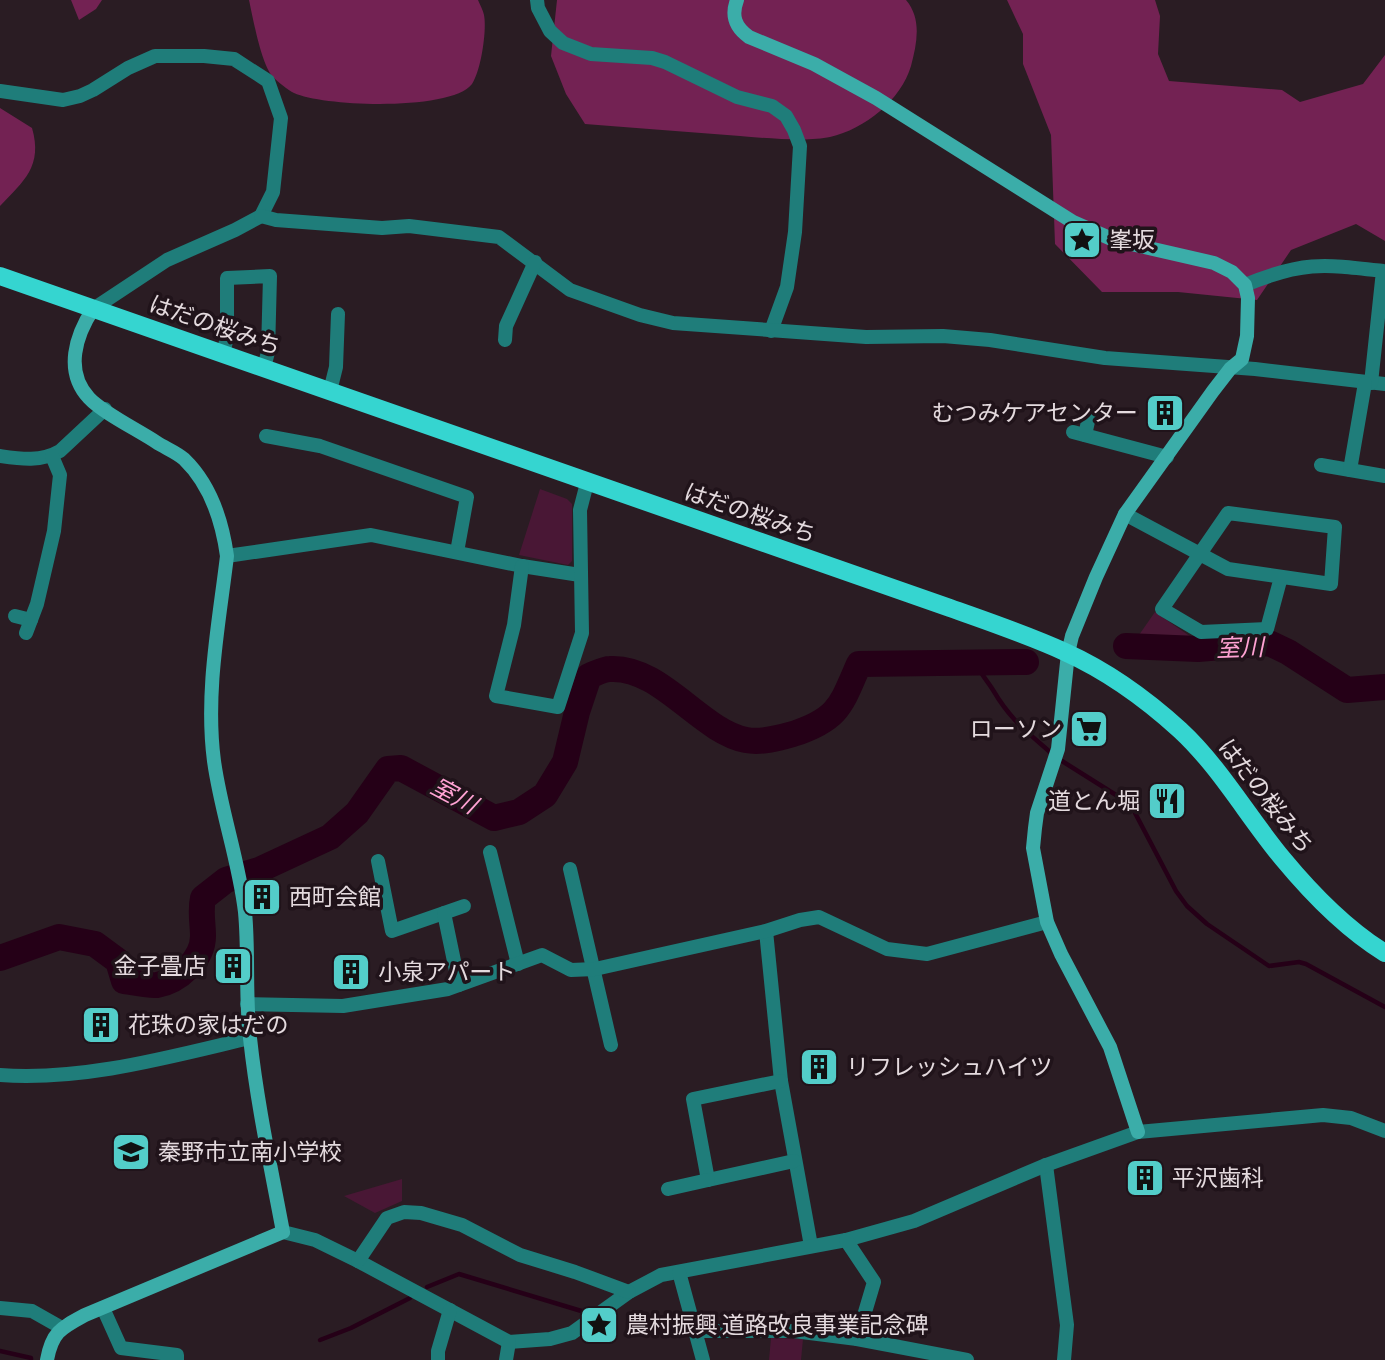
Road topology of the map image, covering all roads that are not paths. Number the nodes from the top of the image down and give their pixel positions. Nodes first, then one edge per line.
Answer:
1 (537, 0) edge
2 (737, 0) edge
3 (0, 91) edge
4 (261, 216) junction
5 (535, 262) junction
6 (0, 276) edge
7 (1245, 285) junction
8 (93, 309) junction
9 (338, 314) dead end
10 (502, 330) dead end
11 (771, 331) junction
12 (223, 354) junction
13 (264, 368) junction
14 (1230, 369) junction
15 (1374, 383) edge
16 (330, 391) junction
17 (104, 409) junction
18 (1089, 417) dead end
19 (266, 436) dead end
20 (0, 456) edge
21 (52, 456) junction
22 (1167, 457) junction
23 (1321, 465) dead end
24 (1350, 470) junction
25 (1385, 476) edge
26 (587, 483) junction
27 (1125, 514) junction
28 (457, 552) junction
29 (1198, 554) junction
30 (227, 556) junction
31 (522, 566) junction
32 (580, 575) junction
33 (1280, 578) junction
34 (15, 616) dead end
35 (1068, 653) junction
36 (490, 852) dead end
37 (378, 861) dead end
38 (570, 869) dead end
39 (464, 906) dead end
40 (444, 913) junction
41 (1047, 922) junction
42 (766, 931) junction
43 (1385, 953) edge
44 (518, 964) junction
45 (595, 968) junction
46 (459, 985) junction
47 (247, 1004) junction
48 (250, 1038) junction
49 (611, 1045) dead end
50 (0, 1075) edge
51 (781, 1082) junction
52 (1385, 1131) edge
53 (1138, 1132) junction
54 (794, 1161) junction
55 (1046, 1165) junction
56 (708, 1180) junction
57 (668, 1189) dead end
58 (283, 1232) junction
59 (846, 1240) junction
60 (811, 1246) junction
61 (358, 1261) junction
62 (679, 1272) junction
63 (629, 1292) junction
64 (0, 1308) edge
65 (103, 1308) junction
66 (450, 1310) junction
67 (62, 1328) junction
68 (696, 1331) junction
69 (857, 1339) junction
70 (509, 1342) junction
71 (47, 1360) edge
72 (177, 1360) edge
73 (438, 1360) edge
74 (506, 1360) edge
75 (703, 1360) edge
76 (967, 1360) edge
77 (1064, 1360) edge

1 - 11 street
2 - 7 street
3 - 4 street
4 - 5 street
4 - 8 street
5 - 10 street
5 - 11 street
6 - 8 main road, はだの桜みち
7 - 14 street
7 - 15 street
8 - 12 main road, はだの桜みち
8 - 17 street
9 - 16 street
11 - 14 street
12 - 13 main road, はだの桜みち
12 - 13 street
13 - 16 main road, はだの桜みち
14 - 15 street
14 - 22 street
15 - 24 street
16 - 26 main road, はだの桜みち
17 - 21 street
17 - 30 street
18 - 22 street
19 - 28 street
20 - 21 street
21 - 34 street
22 - 27 street
23 - 24 street
24 - 25 street
26 - 32 street
26 - 35 main road, はだの桜みち
27 - 29 street
27 - 35 street
28 - 30 street
28 - 31 street
29 - 33 street
29 - 33 street
29 - 33 street
30 - 47 street
31 - 32 street
31 - 32 street
35 - 41 street
35 - 43 main road, はだの桜みち
36 - 44 street
37 - 40 street
38 - 45 street
39 - 40 street
40 - 46 street
41 - 42 street
41 - 53 street
42 - 45 street
42 - 51 street
44 - 45 street
44 - 46 street
45 - 49 street
46 - 47 street
47 - 48 street
48 - 50 street
48 - 58 street
51 - 54 street
51 - 56 street
52 - 53 street
53 - 55 street
54 - 56 street
54 - 60 street
55 - 59 street
55 - 77 street
56 - 57 street
58 - 61 street
58 - 65 street
59 - 60 street
59 - 69 street
60 - 62 street
61 - 63 street
61 - 66 street
62 - 63 street
62 - 68 street
63 - 70 street
64 - 67 street
65 - 67 street
65 - 72 street
66 - 70 street
66 - 73 street
67 - 71 street
68 - 69 street
68 - 75 street
69 - 76 street
70 - 74 street

